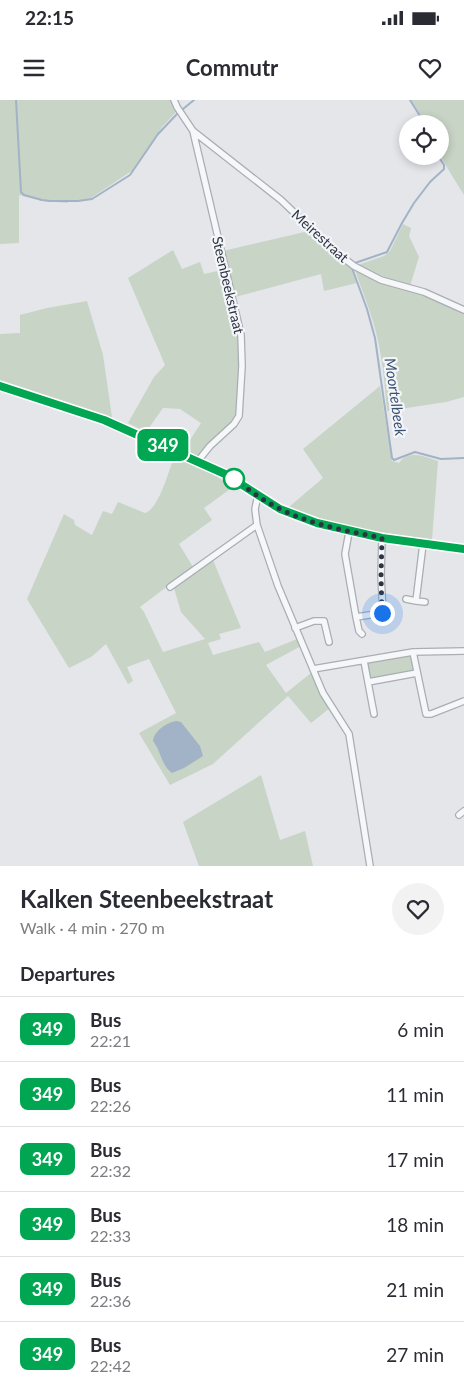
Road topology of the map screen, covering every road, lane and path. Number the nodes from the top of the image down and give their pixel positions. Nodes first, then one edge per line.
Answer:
1 (174, 100) edge
2 (193, 131) junction
3 (464, 310) edge
4 (0, 386) edge
5 (198, 461) junction
6 (258, 495) junction
7 (256, 525) junction
8 (349, 532) junction
9 (382, 538) junction
10 (423, 544) junction
11 (464, 549) edge
12 (170, 588) dead end
13 (406, 599) dead end
14 (416, 601) junction
15 (425, 602) dead end
16 (356, 617) junction
17 (296, 628) junction
18 (362, 634) dead end
19 (329, 642) dead end
20 (464, 651) edge
21 (413, 652) junction
22 (364, 661) junction
23 (313, 669) junction
24 (417, 673) junction
25 (368, 682) junction
26 (464, 701) edge
27 (374, 714) dead end
28 (370, 866) edge

1 - 2 street, Steenbeekstraat
2 - 3 street, Meirestraat
2 - 5 street, Steenbeekstraat
4 - 5 street
5 - 6 street
6 - 7 street
6 - 8 street
7 - 12 street
7 - 17 street
8 - 9 street
8 - 16 street
9 - 10 street
9 - 16 street
10 - 11 street
10 - 14 street
13 - 14 street
14 - 15 street
16 - 18 street
17 - 19 street
17 - 23 street
20 - 21 street
21 - 22 street
21 - 24 street
22 - 23 street
22 - 25 street
23 - 28 street
24 - 25 street
24 - 26 street
25 - 27 street

